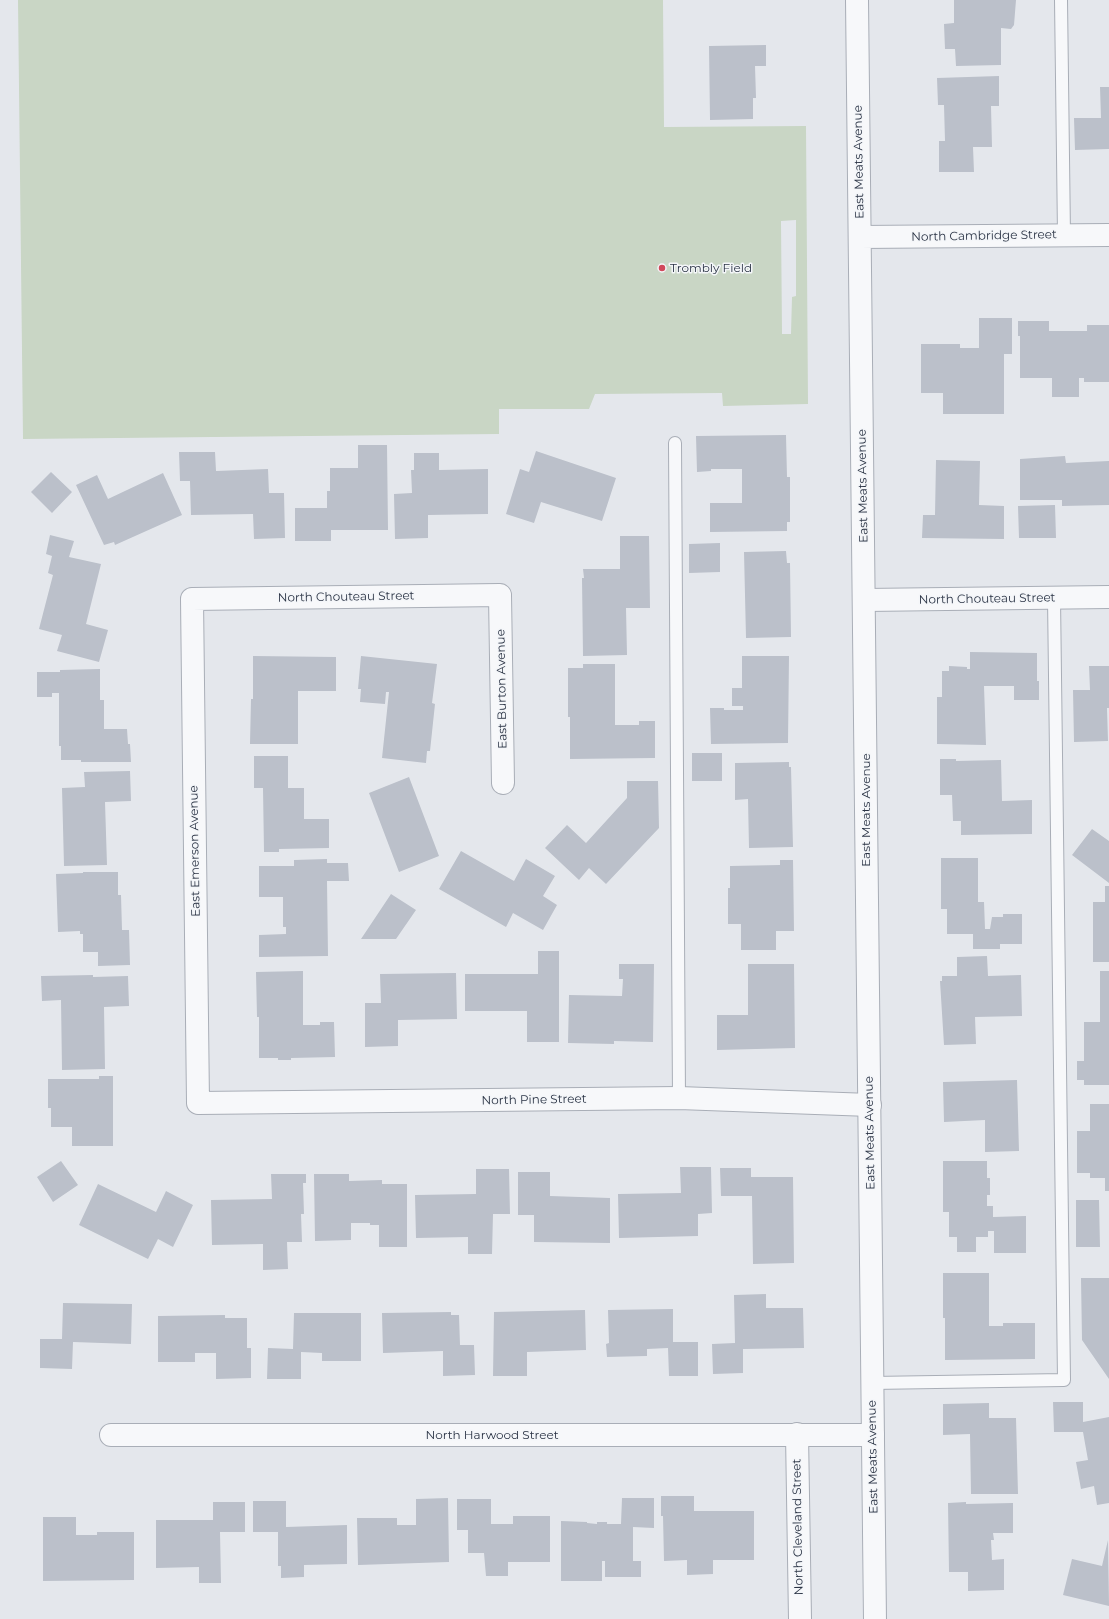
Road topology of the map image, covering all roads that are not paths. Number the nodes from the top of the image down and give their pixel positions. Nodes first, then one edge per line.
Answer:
1 (857, 0) edge
2 (1061, 0) edge
3 (1064, 235) junction
4 (1109, 235) edge
5 (860, 238) junction
6 (675, 443) dead end
7 (500, 595) joint
8 (1109, 597) edge
9 (1054, 598) junction
10 (192, 599) joint
11 (864, 600) junction
12 (503, 783) dead end
13 (679, 1098) junction
14 (198, 1103) joint
15 (870, 1105) junction
16 (872, 1383) junction
17 (796, 1434) junction
18 (112, 1435) dead end
19 (873, 1435) junction
20 (800, 1619) edge
21 (875, 1619) edge

1 - 5 street, East Meats Avenue
2 - 3 lane
3 - 4 street, North Cambridge Street
3 - 5 street, North Cambridge Street
5 - 11 street, East Meats Avenue
6 - 13 lane
7 - 10 street, North Chouteau Street
7 - 12 street, East Burton Avenue
8 - 9 street, North Chouteau Street
9 - 11 street, North Chouteau Street
9 - 16 lane
10 - 14 street, East Emerson Avenue
11 - 15 street, East Meats Avenue
13 - 14 street, North Pine Street
13 - 15 street, North Pine Street
15 - 16 street, East Meats Avenue
16 - 19 street, East Meats Avenue
17 - 18 street, North Harwood Street
17 - 19 street, North Harwood Street
17 - 20 street, North Cleveland Street
19 - 21 street, East Meats Avenue

